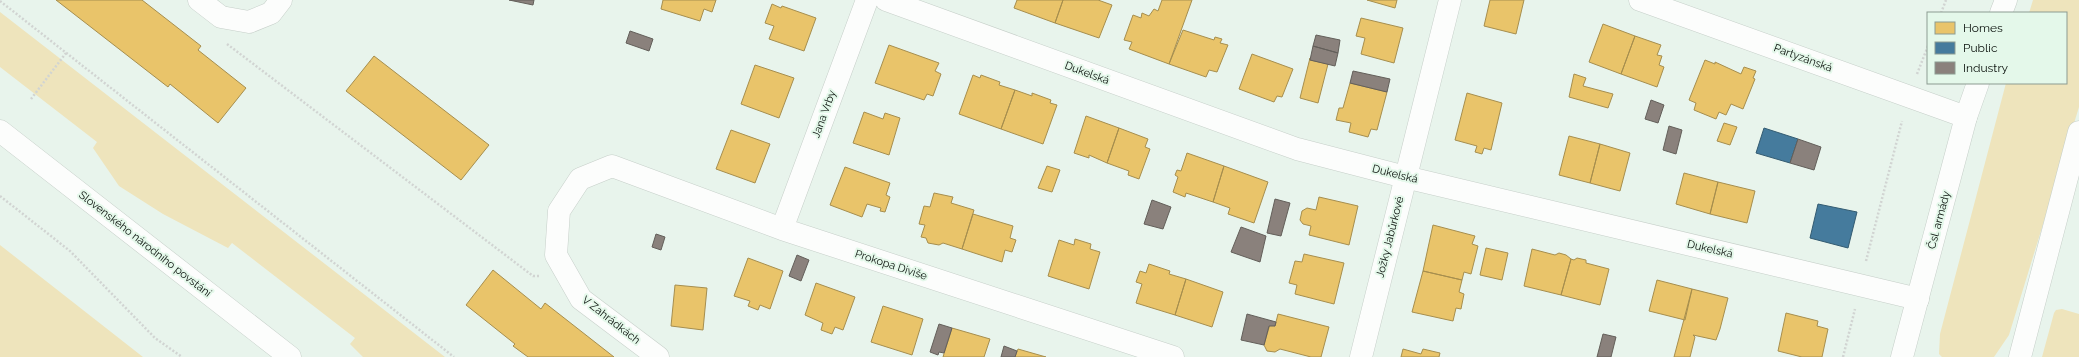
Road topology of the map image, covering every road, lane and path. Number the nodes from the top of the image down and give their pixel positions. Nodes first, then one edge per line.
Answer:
1 (199, 0) edge
2 (281, 0) edge
3 (867, 0) edge
4 (886, 0) edge
5 (1450, 0) edge
6 (1640, 0) edge
7 (1946, 0) edge
8 (2006, 0) edge
9 (0, 1) edge
10 (1941, 12) edge
11 (2001, 12) edge
12 (221, 17) junction
13 (1927, 48) edge
14 (66, 53) junction
15 (1978, 84) edge
16 (1908, 96) junction
17 (31, 99) dead end
18 (1966, 117) junction
19 (0, 131) edge
20 (2079, 132) edge
21 (612, 166) joint
22 (1405, 177) junction
23 (0, 196) edge
24 (782, 229) junction
25 (569, 278) junction
26 (1860, 285) junction
27 (1918, 299) junction
28 (182, 357) edge
29 (290, 357) edge
30 (454, 357) edge
31 (658, 357) edge
32 (1173, 357) edge
33 (1361, 357) edge
34 (1843, 357) edge
35 (1902, 357) edge
36 (2020, 357) edge

1 - 12 street
2 - 12 street
3 - 24 street, Jana Vrby
4 - 22 street, Dukelská
5 - 22 street, Jožky Jabůrkové
6 - 16 street, Partyzánská
7 - 10 path
8 - 11 street
9 - 14 path
12 - 25 path
13 - 16 path
14 - 17 path
14 - 30 path
15 - 18 street, Čsl. armády
16 - 18 street, Partyzánská
16 - 26 path
18 - 27 street, Čsl. armády
19 - 29 street, Slovenského národního povstání
20 - 36 street
21 - 24 street, Prokopa Diviše
21 - 25 street, V Zahrádkách
22 - 26 street, Dukelská
22 - 33 street, Jožky Jabůrkové
23 - 28 path
24 - 32 street, Prokopa Diviše
25 - 31 street, V Zahrádkách
26 - 27 street, Dukelská
26 - 34 path
27 - 35 street, Čsl. armády

